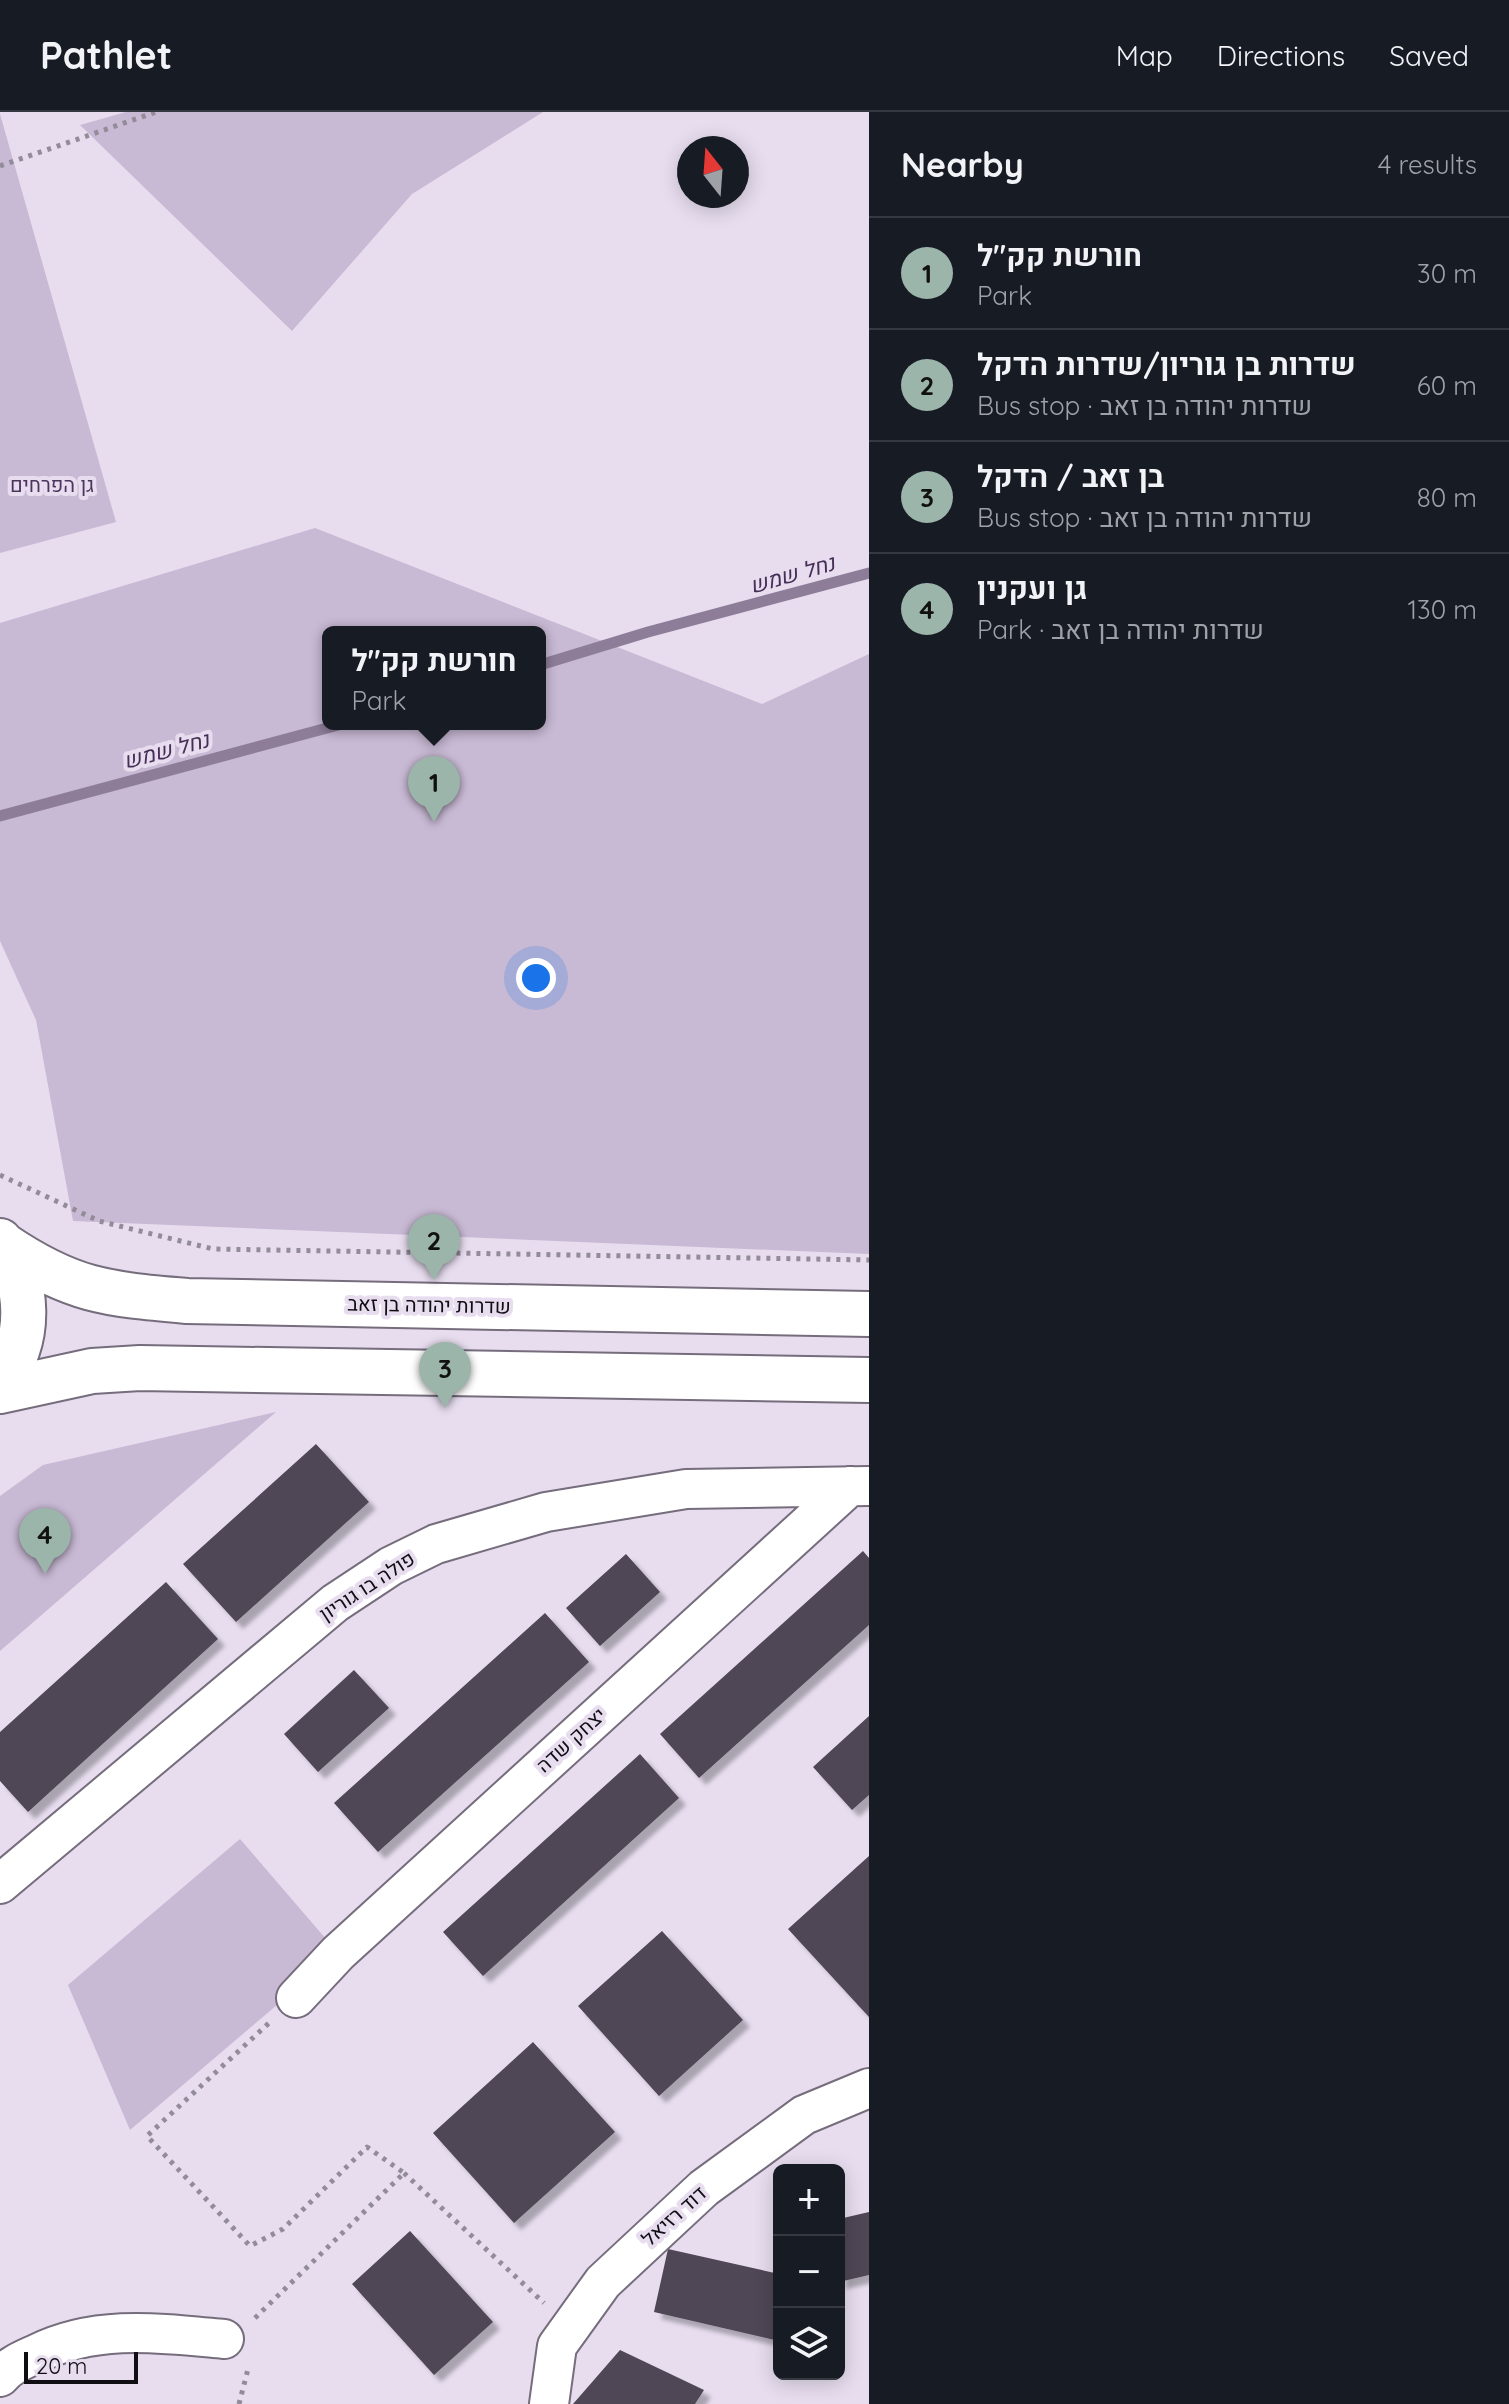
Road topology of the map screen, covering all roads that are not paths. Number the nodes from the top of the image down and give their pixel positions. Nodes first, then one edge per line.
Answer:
1 (1, 1242) edge
2 (869, 1314) edge
3 (0, 1380) edge
4 (869, 1380) edge
5 (0, 1391) edge
6 (860, 1486) edge
7 (0, 1884) edge
8 (296, 1998) road end
9 (869, 2088) edge
10 (224, 2339) road end
11 (0, 2377) edge
12 (549, 2404) edge

1 - 2 main road, שדרות יהודה בן זאב
1 - 3 main road
4 - 5 main road
6 - 7 street, פולה בו גוריון
6 - 8 street, יצחק שדה
9 - 12 street, דוד רזיאל
10 - 11 street

